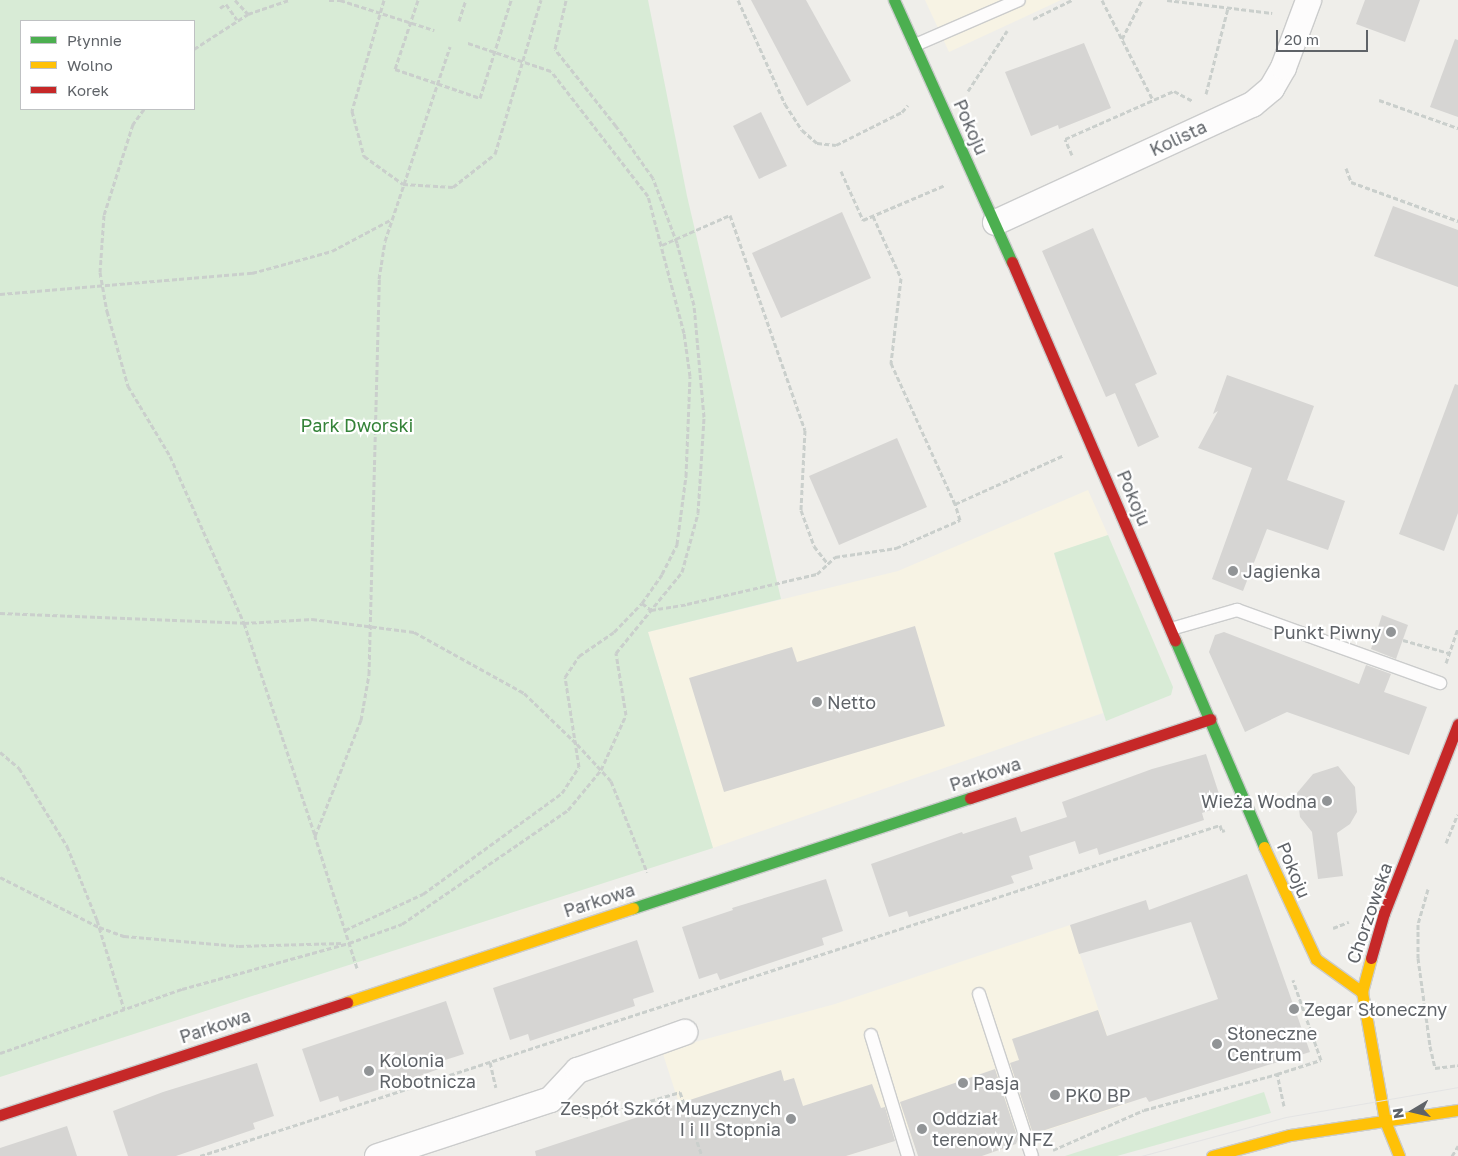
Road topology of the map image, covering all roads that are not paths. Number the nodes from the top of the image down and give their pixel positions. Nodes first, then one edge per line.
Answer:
1 (894, 0) edge
2 (1019, 0) edge
3 (1308, 0) edge
4 (915, 45) junction
5 (995, 222) junction
6 (1171, 629) junction
7 (1440, 683) road end
8 (1210, 719) junction
9 (1458, 724) edge
10 (1362, 992) junction
11 (979, 994) dead end
12 (684, 1032) dead end
13 (871, 1034) dead end
14 (1458, 1110) edge
15 (0, 1114) edge
16 (1385, 1120) junction
17 (377, 1156) edge
18 (908, 1156) edge
19 (1032, 1156) edge
20 (1212, 1156) edge
21 (1399, 1156) edge

1 - 4 street, Pokoju
2 - 4 lane
3 - 5 street, Kolista
4 - 5 street, Pokoju
5 - 6 street, Pokoju
6 - 7 lane
6 - 8 street, Pokoju
8 - 10 street, Pokoju
8 - 15 street, Parkowa
9 - 10 street, Chorzowska
10 - 16 street, Chorzowska
11 - 19 lane
12 - 17 street
13 - 18 lane
14 - 16 street
16 - 20 street
16 - 21 street, Chorzowska

